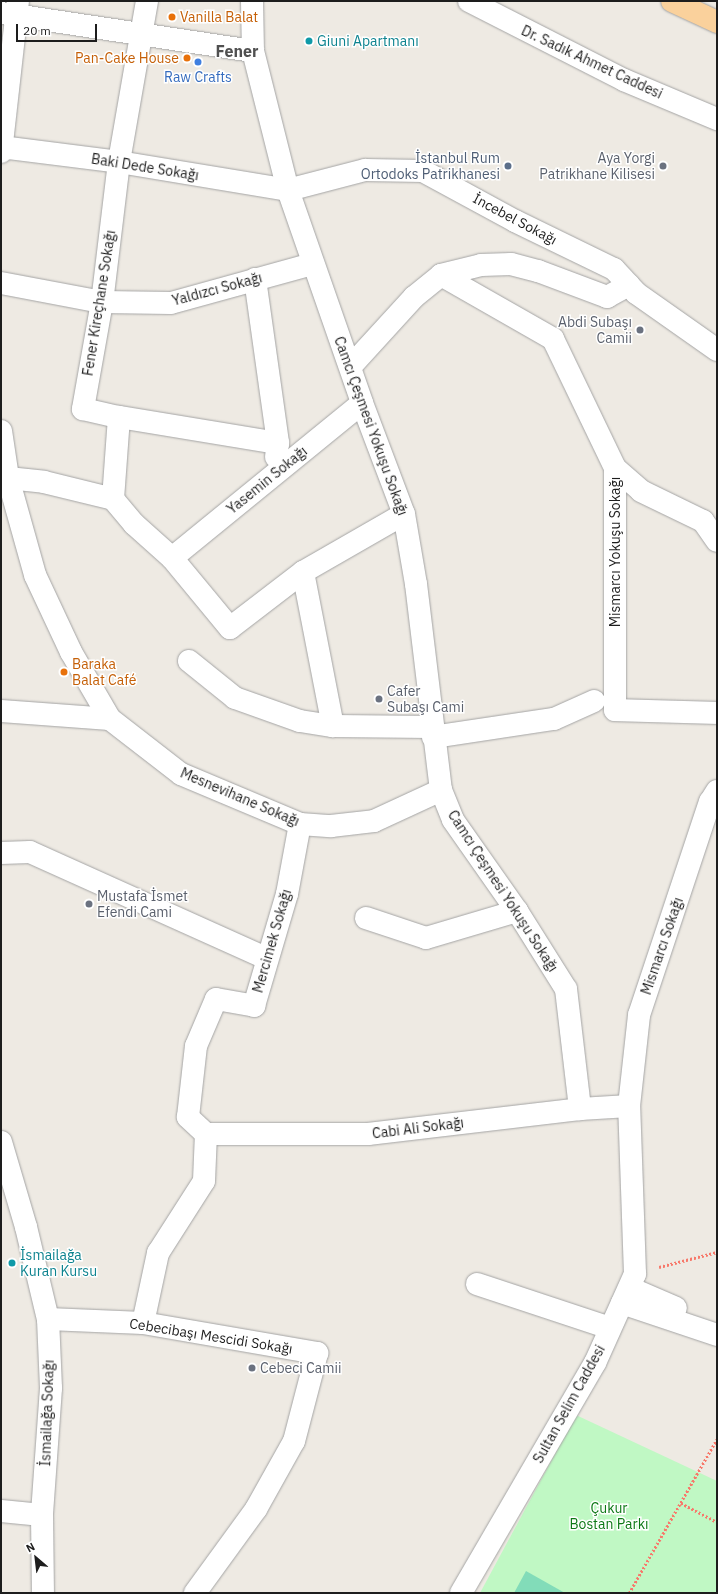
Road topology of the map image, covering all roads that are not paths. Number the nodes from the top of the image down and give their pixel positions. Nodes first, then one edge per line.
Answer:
1 (146, 1) edge
2 (252, 1) edge
3 (469, 1) edge
4 (672, 1) edge
5 (12, 10) edge
6 (717, 22) edge
7 (141, 33) junction
8 (254, 51) junction
9 (717, 119) edge
10 (1, 147) edge
11 (1, 152) edge
12 (119, 162) junction
13 (288, 190) junction
14 (314, 264) junction
15 (441, 275) junction
16 (255, 279) junction
17 (1, 283) edge
18 (628, 285) junction
19 (102, 302) junction
20 (717, 350) edge
21 (351, 366) junction
22 (362, 403) junction
23 (119, 417) junction
24 (1, 431) edge
25 (278, 443) junction
26 (615, 468) junction
27 (275, 473) junction
28 (8, 478) junction
29 (113, 499) junction
30 (404, 514) junction
31 (717, 541) edge
32 (172, 558) junction
33 (303, 572) junction
34 (188, 661) dead end
35 (594, 701) dead end
36 (1, 711) edge
37 (717, 714) edge
38 (110, 719) junction
39 (333, 726) junction
40 (432, 732) junction
41 (441, 790) junction
42 (717, 791) edge
43 (300, 824) junction
44 (1, 853) edge
45 (517, 911) junction
46 (366, 918) dead end
47 (266, 958) junction
48 (629, 1106) junction
49 (580, 1109) junction
50 (206, 1134) junction
51 (1, 1142) edge
52 (477, 1284) dead end
53 (629, 1288) junction
54 (48, 1319) junction
55 (143, 1323) junction
56 (717, 1327) edge
57 (610, 1328) junction
58 (717, 1335) edge
59 (1, 1512) edge
60 (42, 1515) junction
61 (44, 1593) edge
62 (195, 1593) edge
63 (461, 1593) edge

1 - 7 street, Fener Kireçhane Sokağı
2 - 8 street, Camcı Çeşmesi Yokuşu Sokağı
3 - 9 street, Dr. Sadık Ahmet Caddesi
4 - 6 main road
5 - 7 street
5 - 10 street
7 - 8 street
7 - 12 street, Fener Kireçhane Sokağı
8 - 13 street, Camcı Çeşmesi Yokuşu Sokağı
10 - 11 street
10 - 12 street, Baki Dede Sokağı
12 - 13 street, Baki Dede Sokağı
12 - 19 street, Fener Kireçhane Sokağı
13 - 14 street, Camcı Çeşmesi Yokuşu Sokağı
13 - 18 street, İncebel Sokağı
14 - 16 street, Yaldızcı Sokağı
14 - 21 street, Camcı Çeşmesi Yokuşu Sokağı
15 - 18 street
15 - 21 street
15 - 26 street, Mismarcı Yokuşu Sokağı
16 - 19 street, Yaldızcı Sokağı
16 - 25 street
17 - 19 street, Yaldızcı Sokağı
18 - 20 street, İncebel Sokağı
19 - 23 street, Fener Kireçhane Sokağı
21 - 22 street, Camcı Çeşmesi Yokuşu Sokağı
22 - 27 street, Yasemin Sokağı
22 - 30 street, Camcı Çeşmesi Yokuşu Sokağı
23 - 25 street, Fener Kireçhane Sokağı
23 - 29 street
24 - 28 street
25 - 27 street
26 - 31 street
26 - 37 street, Mismarcı Yokuşu Sokağı
27 - 32 street, Yasemin Sokağı
28 - 29 street
28 - 38 street
29 - 32 street
30 - 33 street
30 - 40 street, Camcı Çeşmesi Yokuşu Sokağı
32 - 33 street
33 - 39 street
34 - 39 street
35 - 40 street
36 - 38 street
38 - 43 street, Mesnevihane Sokağı
39 - 40 street
40 - 41 street, Camcı Çeşmesi Yokuşu Sokağı
41 - 43 street, Mesnevihane Sokağı
41 - 45 street, Camcı Çeşmesi Yokuşu Sokağı
42 - 48 street, Mismarcı Sokağı
43 - 47 street, Mercimek Sokağı
44 - 47 street
45 - 46 street
45 - 49 street, Camcı Çeşmesi Yokuşu Sokağı
47 - 50 street, Mercimek Sokağı
48 - 49 street, Cabi Ali Sokağı
48 - 53 street, Sultan Selim Caddesi
49 - 50 street, Cabi Ali Sokağı
50 - 55 street
51 - 54 street, İsmailağa Sokağı
52 - 57 street
53 - 56 street
53 - 57 street, Sultan Selim Caddesi
53 - 58 street
54 - 55 street, Cebecibaşı Mescidi Sokağı
54 - 60 street, İsmailağa Sokağı
55 - 62 street, Cebecibaşı Mescidi Sokağı
57 - 63 street, Sultan Selim Caddesi
59 - 60 street
60 - 61 street, İsmailağa Sokağı

